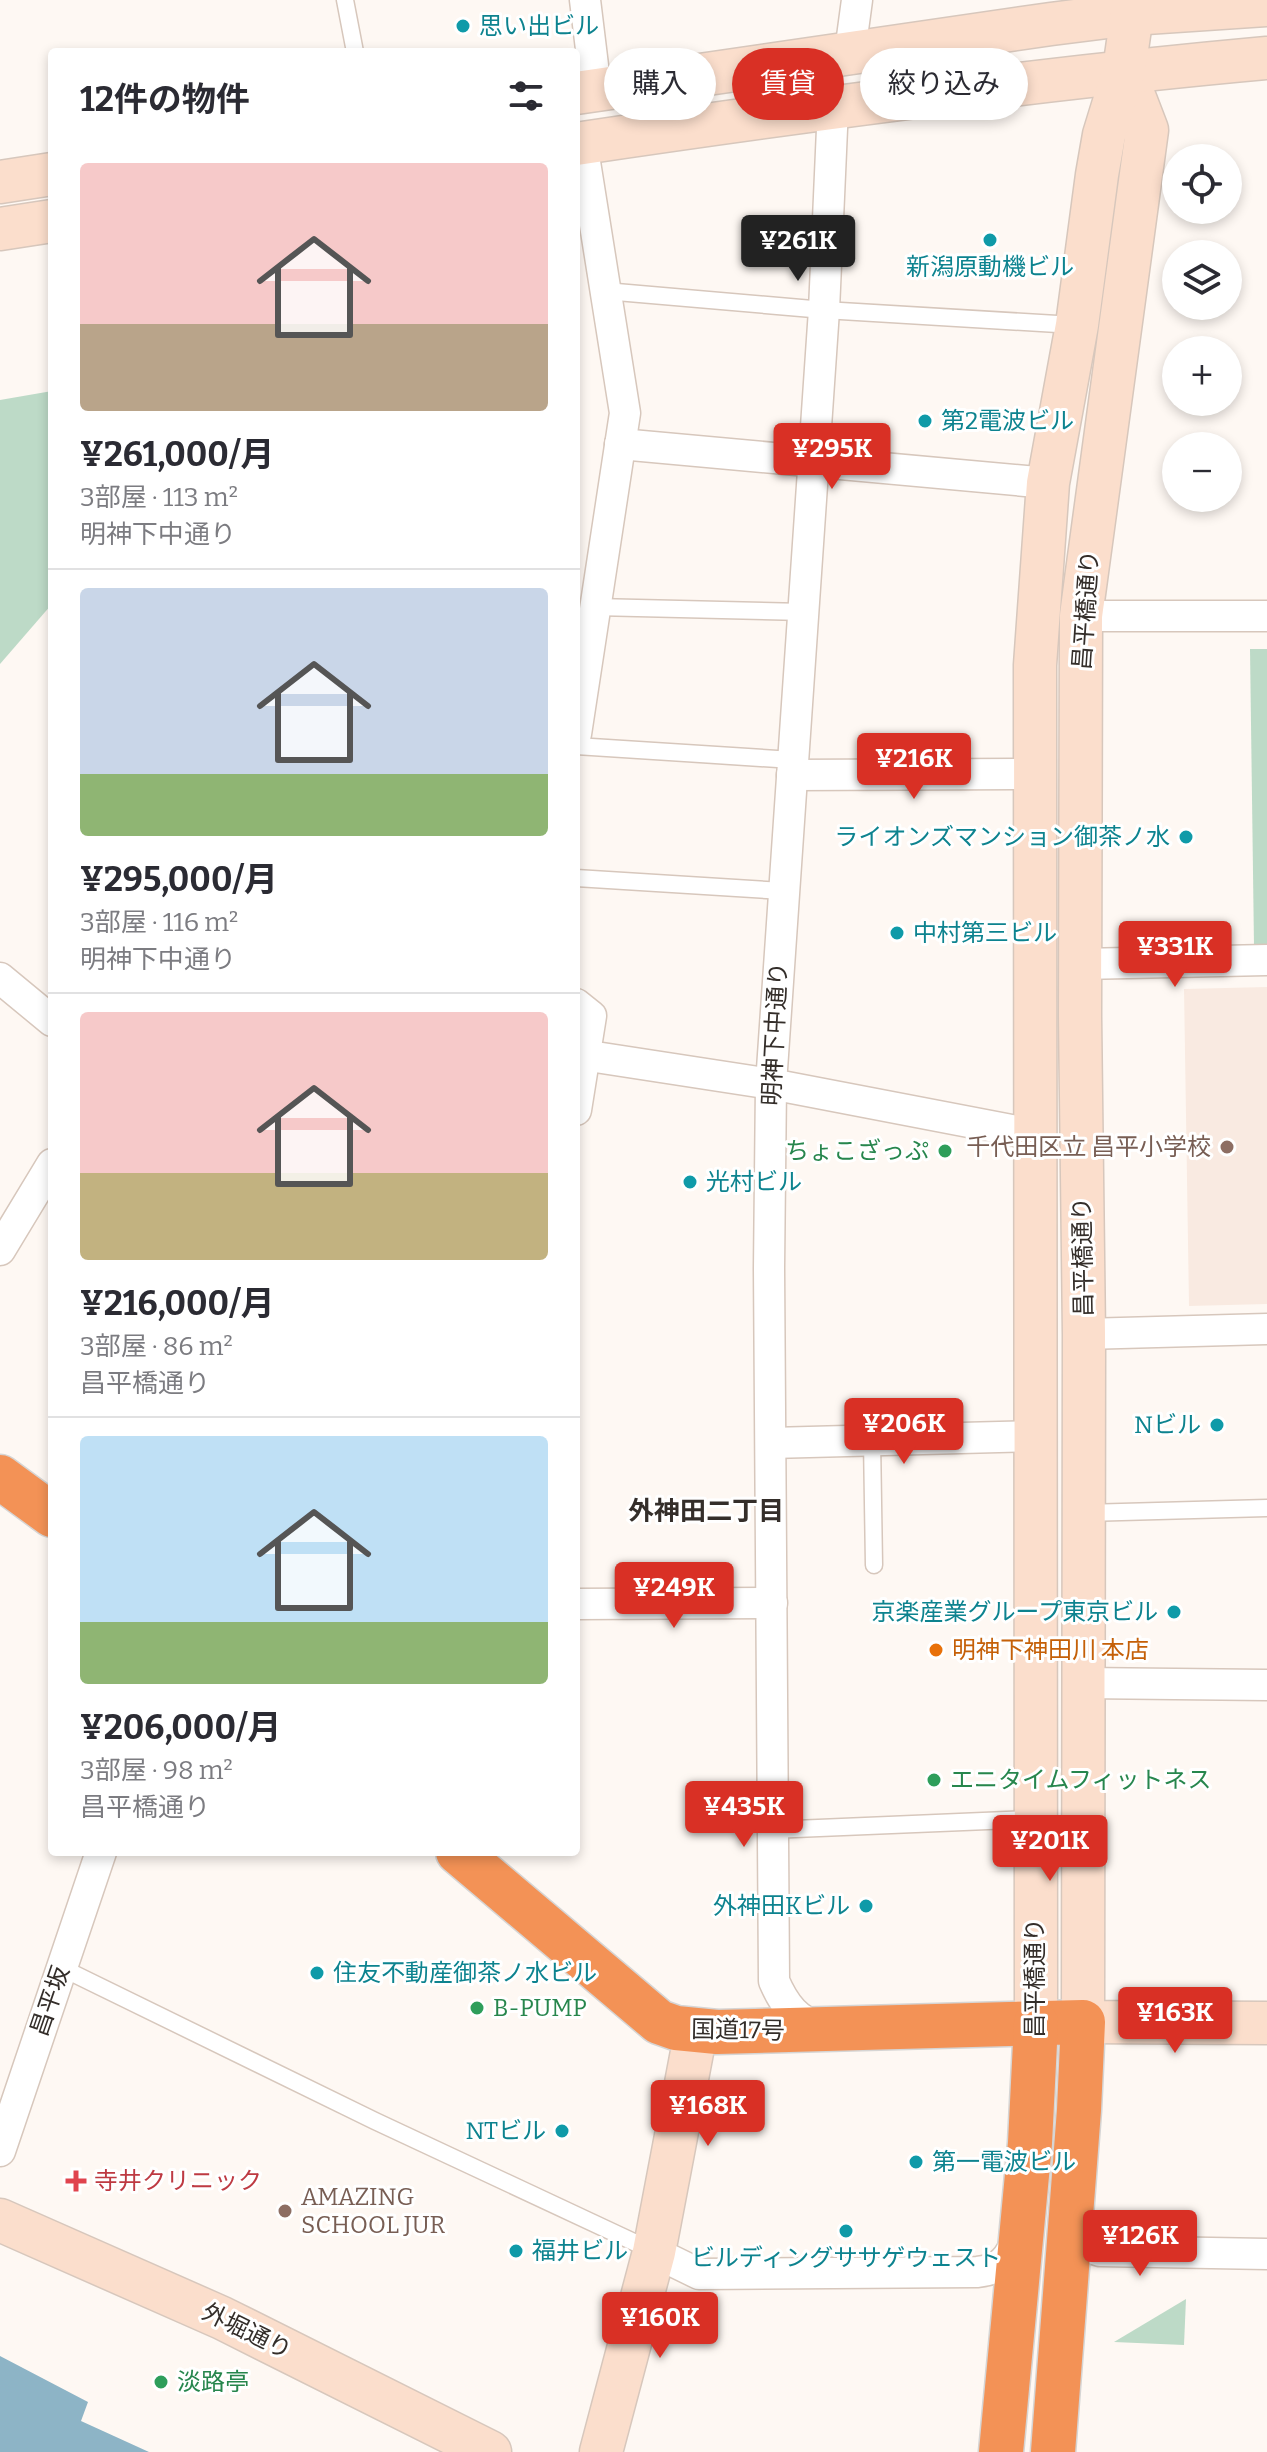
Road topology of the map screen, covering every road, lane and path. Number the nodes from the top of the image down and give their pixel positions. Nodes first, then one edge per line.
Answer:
1 (345, 0) edge
2 (585, 0) edge
3 (857, 0) edge
4 (1267, 5) edge
5 (1132, 7) edge
6 (354, 48) edge
7 (850, 52) junction
8 (1267, 58) edge
9 (1124, 70) junction
10 (586, 92) edge
11 (844, 105) edge
12 (739, 120) edge
13 (832, 120) edge
14 (580, 144) edge
15 (580, 150) edge
16 (48, 175) edge
17 (0, 182) edge
18 (48, 222) edge
19 (0, 229) edge
20 (605, 291) junction
21 (824, 310) junction
22 (1077, 325) junction
23 (620, 444) junction
24 (814, 462) junction
25 (1048, 483) junction
26 (595, 607) junction
27 (804, 612) junction
28 (1081, 616) junction
29 (1267, 616) edge
30 (580, 707) edge
31 (580, 746) edge
32 (793, 767) junction
33 (1036, 774) junction
34 (580, 878) edge
35 (783, 891) junction
36 (1267, 960) edge
37 (1081, 964) junction
38 (0, 978) edge
39 (580, 1007) edge
40 (48, 1018) edge
41 (581, 1054) edge
42 (771, 1084) junction
43 (1037, 1135) junction
44 (48, 1171) edge
45 (0, 1250) edge
46 (1267, 1329) edge
47 (1084, 1334) junction
48 (1035, 1436) junction
49 (872, 1440) junction
50 (771, 1443) junction
51 (0, 1477) edge
52 (1267, 1508) edge
53 (48, 1512) edge
54 (1084, 1513) junction
55 (874, 1565) dead end
56 (772, 1603) junction
57 (580, 1604) edge
58 (1083, 1683) junction
59 (1267, 1685) edge
60 (1034, 1819) junction
61 (771, 1830) junction
62 (100, 1856) edge
63 (463, 1856) edge
64 (62, 1968) junction
65 (1083, 2022) junction
66 (1036, 2023) junction
67 (1267, 2023) edge
68 (829, 2030) junction
69 (696, 2031) junction
70 (0, 2151) edge
71 (1072, 2217) junction
72 (0, 2220) edge
73 (1022, 2223) junction
74 (654, 2252) junction
75 (1267, 2254) edge
76 (490, 2452) edge
77 (601, 2452) edge
78 (1001, 2452) edge
79 (1053, 2452) edge

1 - 6 lane
2 - 10 street
3 - 7 street
4 - 5 main road
5 - 7 main road
5 - 9 main road, 昌平橋通り
7 - 10 main road
8 - 9 main road
9 - 11 main road
9 - 22 main road, 昌平橋通り
9 - 28 main road, 昌平橋通り
12 - 14 main road
13 - 21 street, 明神下中通り
15 - 20 street
16 - 17 main road
18 - 19 main road
20 - 21 lane
20 - 23 street
21 - 22 lane
21 - 24 street, 明神下中通り
22 - 25 main road, 昌平橋通り
23 - 24 street
23 - 26 street
24 - 25 street
24 - 27 street, 明神下中通り
25 - 33 main road, 昌平橋通り
26 - 27 lane
26 - 30 street
27 - 32 street, 明神下中通り
28 - 29 street
28 - 37 main road, 昌平橋通り
31 - 32 lane
32 - 33 street
32 - 35 street, 明神下中通り
33 - 43 main road, 昌平橋通り
34 - 35 lane
35 - 42 street, 明神下中通り
36 - 37 street
37 - 47 main road, 昌平橋通り
38 - 40 street
39 - 41 street
41 - 42 street
42 - 43 street
42 - 50 street, 明神下中通り
43 - 48 main road, 昌平橋通り
44 - 45 street
46 - 47 street
47 - 54 main road, 昌平橋通り
48 - 49 street
48 - 60 main road, 昌平橋通り
49 - 50 street
49 - 55 lane
50 - 56 street, 明神下中通り
51 - 53 highway
52 - 54 lane
54 - 58 main road, 昌平橋通り
56 - 57 street
56 - 61 street, 明神下中通り
58 - 59 street
58 - 65 main road, 昌平橋通り
60 - 61 lane
60 - 66 main road, 昌平橋通り
61 - 68 street, 明神下中通り
62 - 64 street, 昌平坂
63 - 69 highway, 国道17号
64 - 70 street, 昌平坂
64 - 74 lane
65 - 66 highway, 国道17号
65 - 67 main road
65 - 71 highway, 昌平橋通り
66 - 68 highway, 国道17号
66 - 73 highway, 昌平橋通り
68 - 69 highway, 国道17号
69 - 74 main road
71 - 75 street
71 - 79 highway, 昌平橋通り
72 - 76 main road, 外堀通り
73 - 74 street
73 - 78 highway, 昌平橋通り
74 - 77 main road

